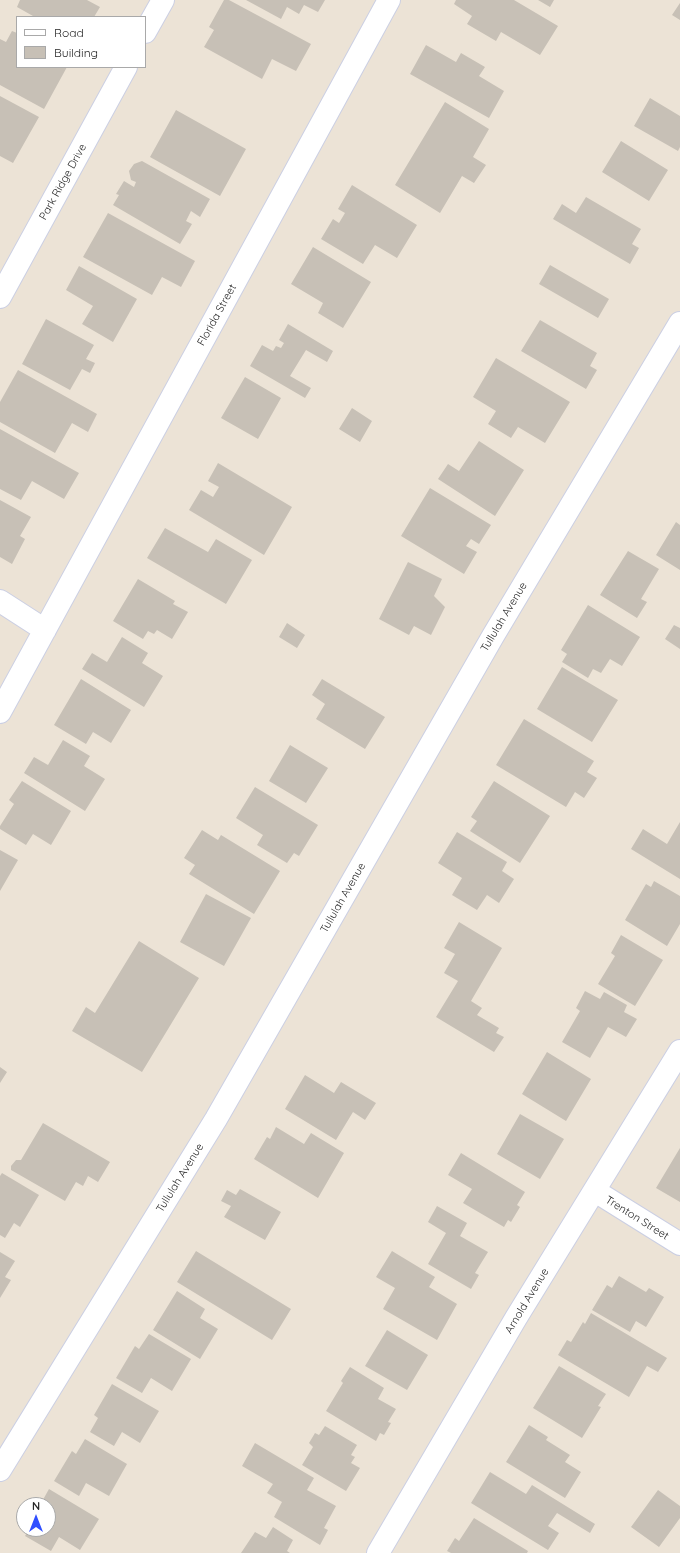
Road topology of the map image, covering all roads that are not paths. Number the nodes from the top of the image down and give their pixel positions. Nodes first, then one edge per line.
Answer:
1 (162, 0) edge
2 (389, 0) edge
3 (146, 30) edge
4 (125, 68) edge
5 (0, 297) edge
6 (680, 324) edge
7 (0, 601) edge
8 (45, 630) junction
9 (0, 712) edge
10 (680, 1051) edge
11 (594, 1191) junction
12 (680, 1244) edge
13 (0, 1470) edge
14 (378, 1553) edge

1 - 3 street
2 - 8 street, Florida Street
4 - 5 street, Park Ridge Drive
6 - 13 street, Tullulah Avenue
7 - 8 street
8 - 9 street, Florida Street
10 - 11 street, Arnold Avenue
11 - 12 street, Trenton Street
11 - 14 street, Arnold Avenue

